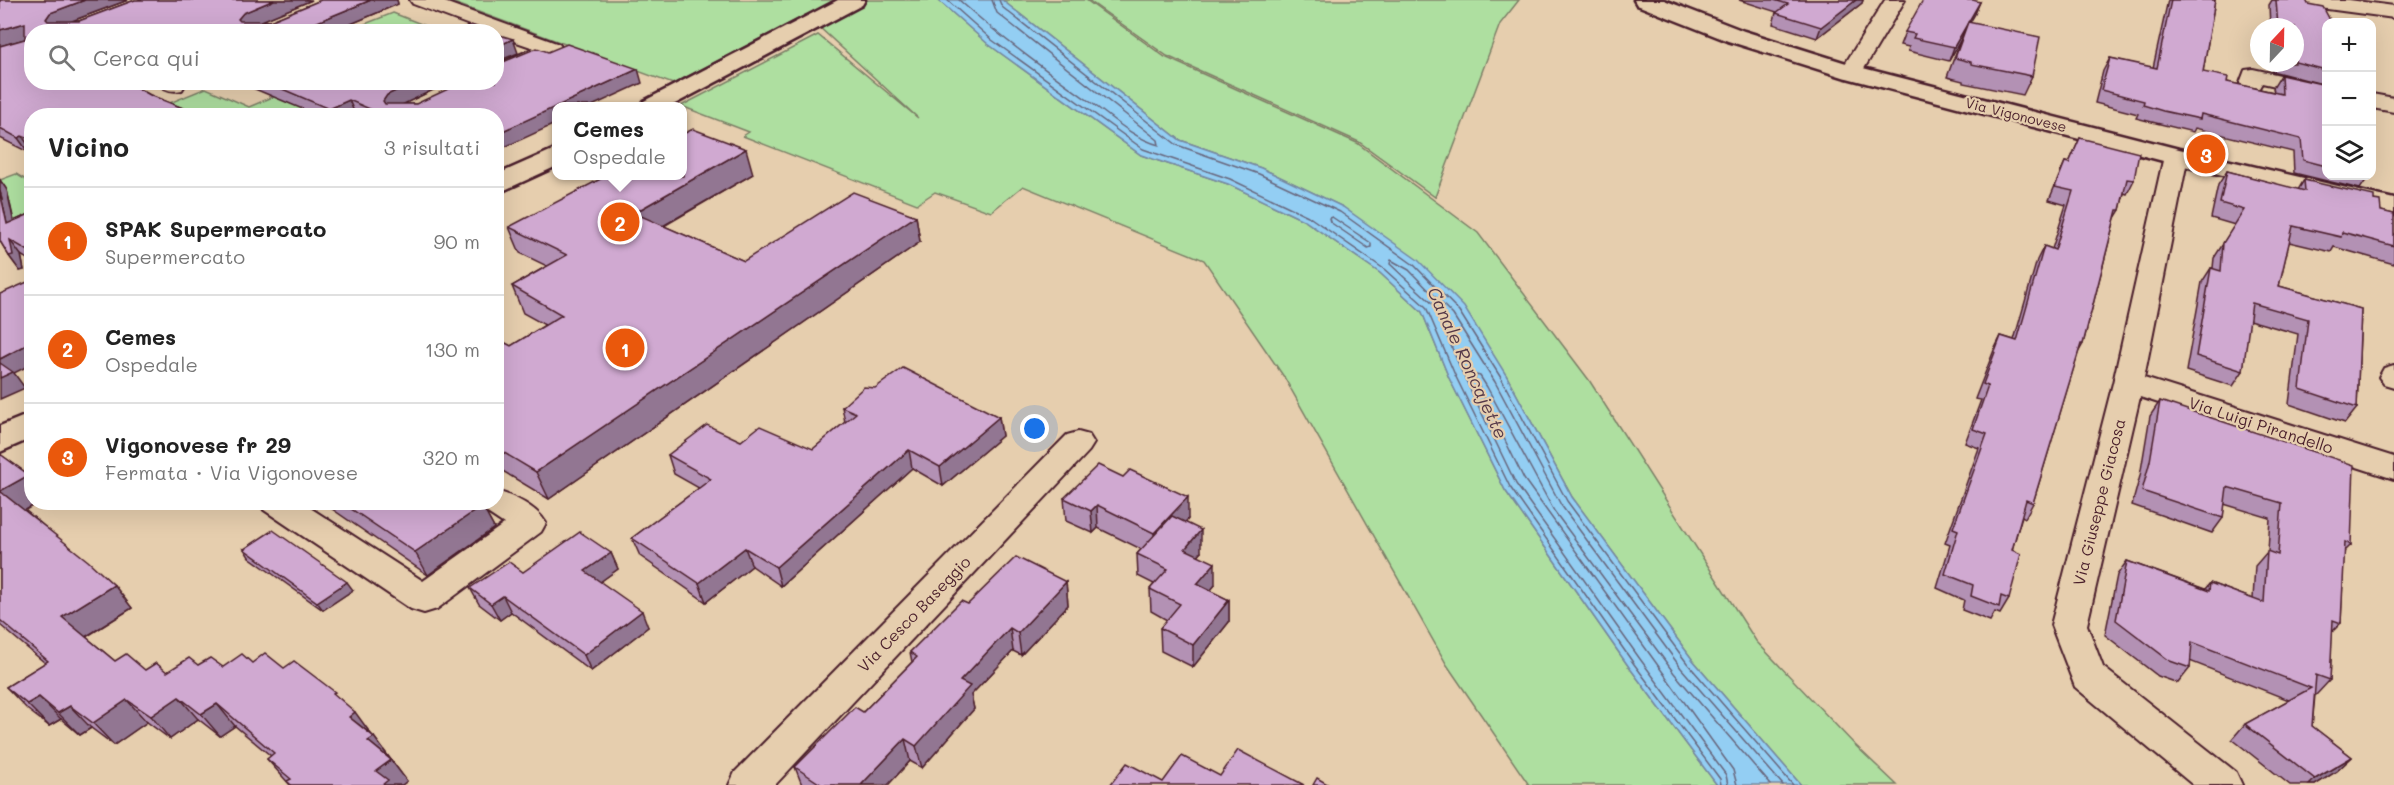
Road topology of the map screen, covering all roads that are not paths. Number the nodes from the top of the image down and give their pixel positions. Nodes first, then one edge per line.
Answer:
1 (420, 0) edge
2 (1645, 0) edge
3 (1895, 0) edge
4 (2305, 0) edge
5 (852, 1) edge
6 (2394, 12) edge
7 (486, 24) edge
8 (504, 31) edge
9 (504, 69) edge
10 (1851, 72) junction
11 (2251, 83) dead end
12 (2322, 90) edge
13 (2376, 101) edge
14 (660, 102) edge
15 (2394, 105) edge
16 (2176, 156) junction
17 (552, 158) edge
18 (504, 182) edge
19 (2394, 207) edge
20 (2128, 382) junction
21 (24, 428) edge
22 (0, 440) edge
23 (1078, 443) dead end
24 (2394, 468) edge
25 (504, 508) edge
26 (288, 510) edge
27 (749, 785) edge
28 (2222, 785) edge

1 - 7 street
2 - 10 main road, Via Vigonovese
3 - 10 street
4 - 6 street
5 - 14 main road
8 - 9 street
10 - 16 main road, Via Vigonovese
11 - 12 street
13 - 15 street
16 - 19 main road, Via Vigonovese
16 - 20 street, Via Giuseppe Giacosa
17 - 18 main road
20 - 24 street, Via Luigi Pirandello
20 - 28 street, Via Giuseppe Giacosa
21 - 22 main road
23 - 27 street, Via Cesco Baseggio
25 - 26 street

